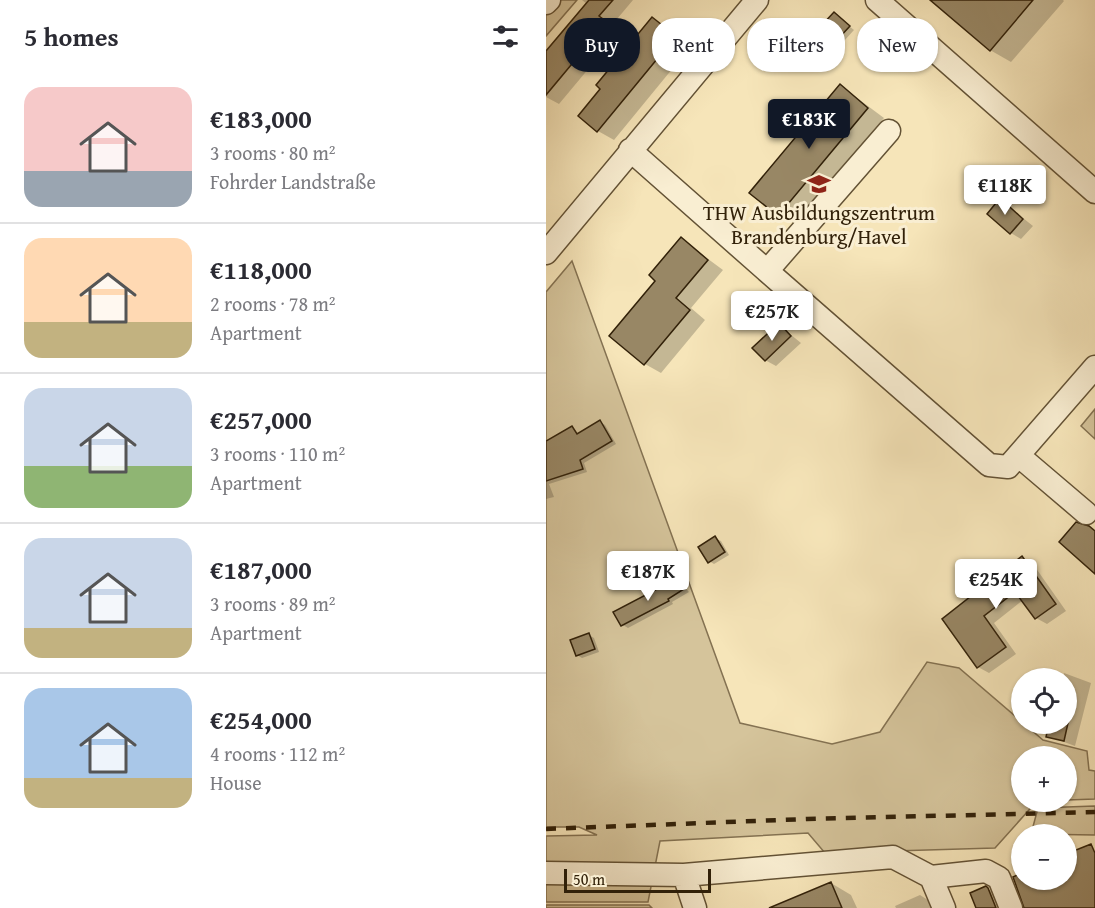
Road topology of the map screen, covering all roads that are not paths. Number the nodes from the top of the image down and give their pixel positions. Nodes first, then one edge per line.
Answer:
1 (757, 0) edge
2 (877, 0) edge
3 (889, 131) dead end
4 (630, 150) junction
5 (1095, 192) edge
6 (554, 227) edge
7 (546, 253) edge
8 (767, 271) junction
9 (1095, 367) edge
10 (1019, 456) junction
11 (1086, 513) dead end
12 (546, 873) edge
13 (684, 875) junction
14 (931, 877) junction
15 (695, 908) edge
16 (944, 908) edge
17 (1011, 908) edge

1 - 4 street
2 - 5 street
3 - 8 street
4 - 6 street
4 - 8 street
6 - 7 street
8 - 10 street
9 - 10 street
10 - 11 street
12 - 13 street
13 - 14 street
13 - 15 street
14 - 16 street
14 - 17 street

